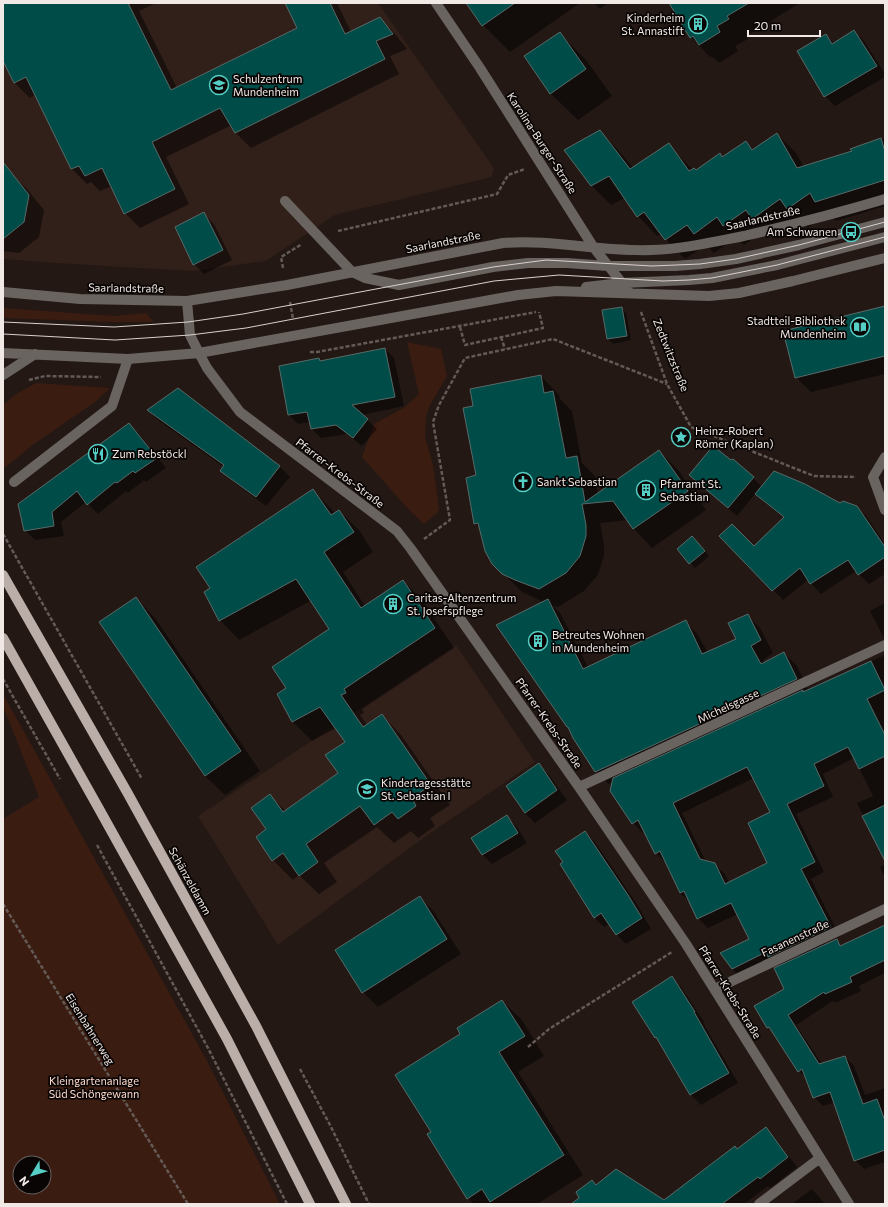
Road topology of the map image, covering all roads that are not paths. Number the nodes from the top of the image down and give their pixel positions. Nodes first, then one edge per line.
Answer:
1 (436, 3) edge
2 (885, 199) edge
3 (286, 201) dead end
4 (885, 222) edge
5 (885, 237) edge
6 (594, 248) junction
7 (885, 258) edge
8 (608, 266) junction
9 (352, 272) junction
10 (622, 283) junction
11 (556, 291) junction
12 (3, 292) edge
13 (630, 293) junction
14 (187, 301) junction
15 (3, 353) edge
16 (199, 353) junction
17 (35, 354) junction
18 (128, 360) junction
19 (3, 375) edge
20 (885, 457) edge
21 (14, 482) dead end
22 (885, 510) edge
23 (3, 575) edge
24 (3, 638) edge
25 (885, 645) edge
26 (580, 787) junction
27 (885, 909) edge
28 (715, 989) junction
29 (820, 1158) junction
30 (310, 1204) edge
31 (346, 1204) edge
32 (759, 1204) edge
33 (849, 1204) edge

1 - 6 street, Karolina-Burger-Straße
2 - 6 street, Saarlandstraße
3 - 9 street
4 - 8 street
5 - 10 street
6 - 8 street, Karolina-Burger-Straße
6 - 9 street, Saarlandstraße
7 - 13 street
8 - 9 street
8 - 10 street, Karolina-Burger-Straße
9 - 14 street, Saarlandstraße
10 - 11 street
10 - 13 street, Karolina-Burger-Straße
11 - 13 street
11 - 16 street
12 - 14 street, Saarlandstraße
14 - 16 street, Pfarrer-Krebs-Straße
15 - 17 street
16 - 18 street
16 - 26 street, Pfarrer-Krebs-Straße
17 - 18 street
17 - 19 street
18 - 21 street
20 - 22 street
23 - 31 main road, Schänzeldamm
24 - 30 main road
25 - 26 street, Michelsgasse
26 - 28 street, Pfarrer-Krebs-Straße
27 - 28 street, Fasanenstraße
28 - 29 street, Pfarrer-Krebs-Straße
29 - 32 street
29 - 33 street, Pfarrer-Krebs-Straße

